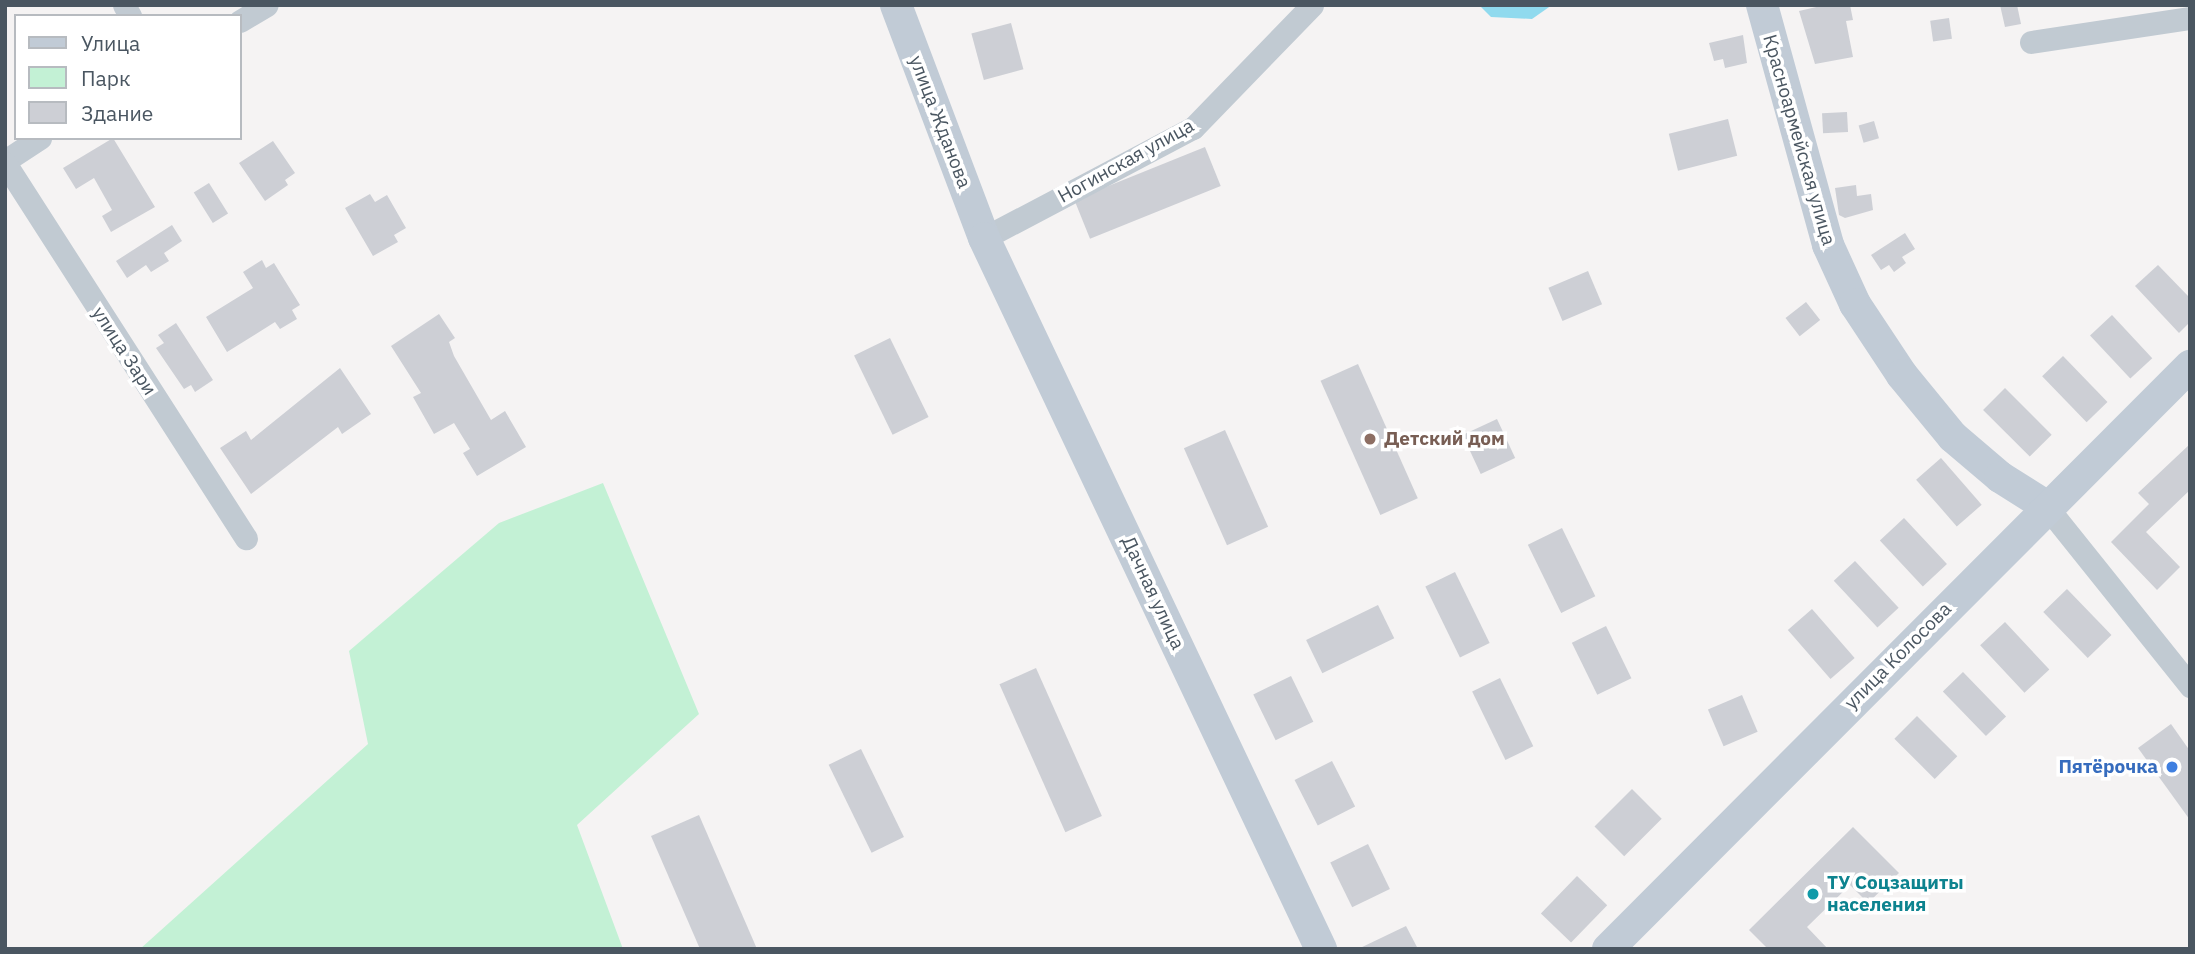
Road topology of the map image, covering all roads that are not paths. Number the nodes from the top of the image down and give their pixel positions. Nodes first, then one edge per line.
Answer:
1 (267, 5) edge
2 (896, 5) edge
3 (1312, 5) edge
4 (1762, 5) edge
5 (2190, 18) edge
6 (242, 20) edge
7 (2031, 43) dead end
8 (37, 140) edge
9 (5, 162) edge
10 (984, 238) junction
11 (2190, 366) edge
12 (2046, 506) junction
13 (246, 538) dead end
14 (2190, 686) edge
15 (1321, 949) edge
16 (1608, 949) edge

1 - 6 street
2 - 10 main road, улица Жданова
3 - 10 street, Ногинская улица
4 - 12 main road, Красноармейская улица
5 - 7 street
8 - 9 street
9 - 13 street, улица Зари
10 - 15 main road, Дачная улица
11 - 12 main road, улица Колосова
12 - 14 street, Красноармейская улица
12 - 16 main road, улица Колосова

